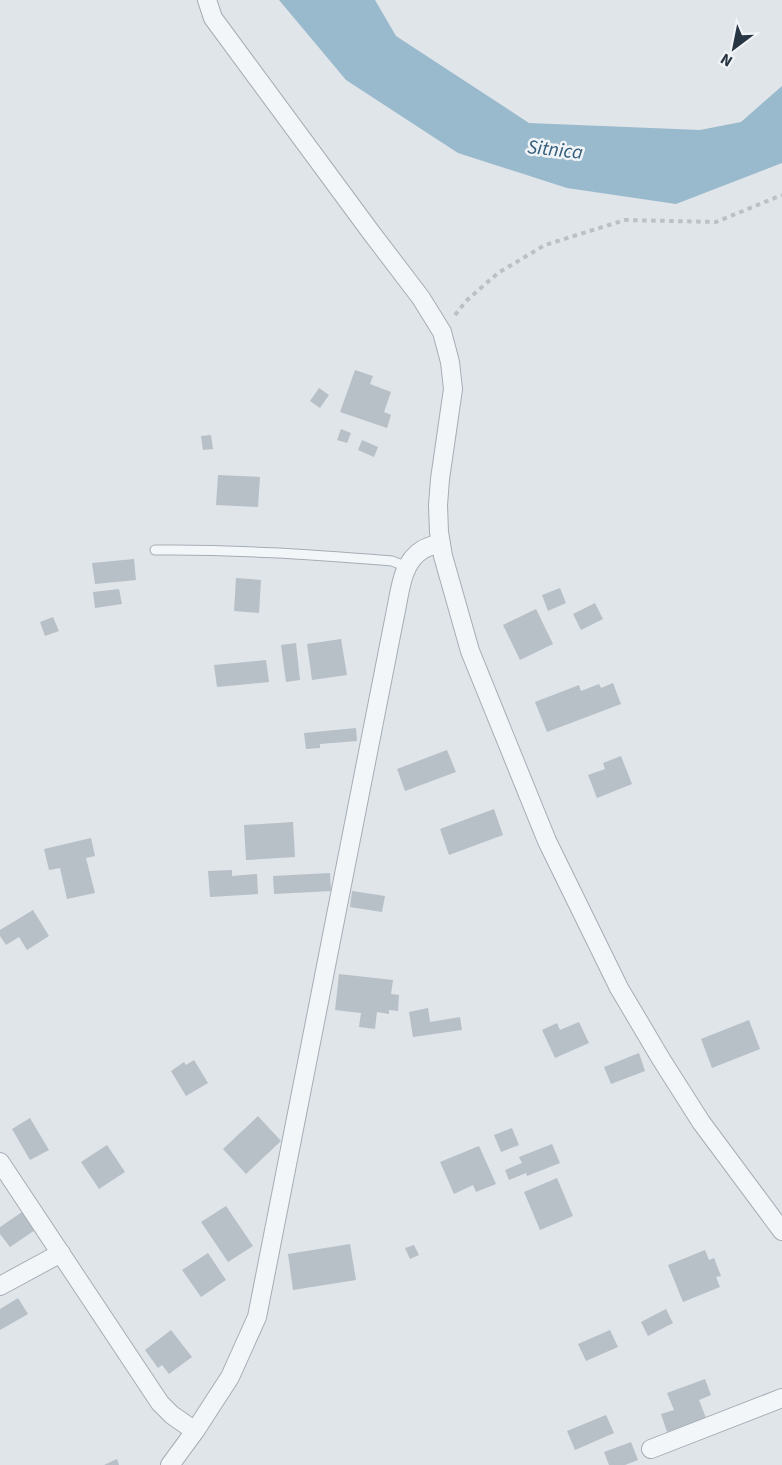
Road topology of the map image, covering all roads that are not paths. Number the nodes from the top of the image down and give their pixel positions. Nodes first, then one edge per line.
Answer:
1 (207, 0) edge
2 (441, 543) junction
3 (155, 550) dead end
4 (407, 567) junction
5 (0, 1162) edge
6 (776, 1214) edge
7 (782, 1231) edge
8 (61, 1253) junction
9 (0, 1286) edge
10 (782, 1398) edge
11 (195, 1431) junction
12 (651, 1449) dead end
13 (170, 1465) edge

1 - 2 street
2 - 4 street
2 - 6 street
3 - 4 lane
4 - 11 street
5 - 8 street
6 - 7 street
8 - 9 street
8 - 11 street
10 - 12 street
11 - 13 street

